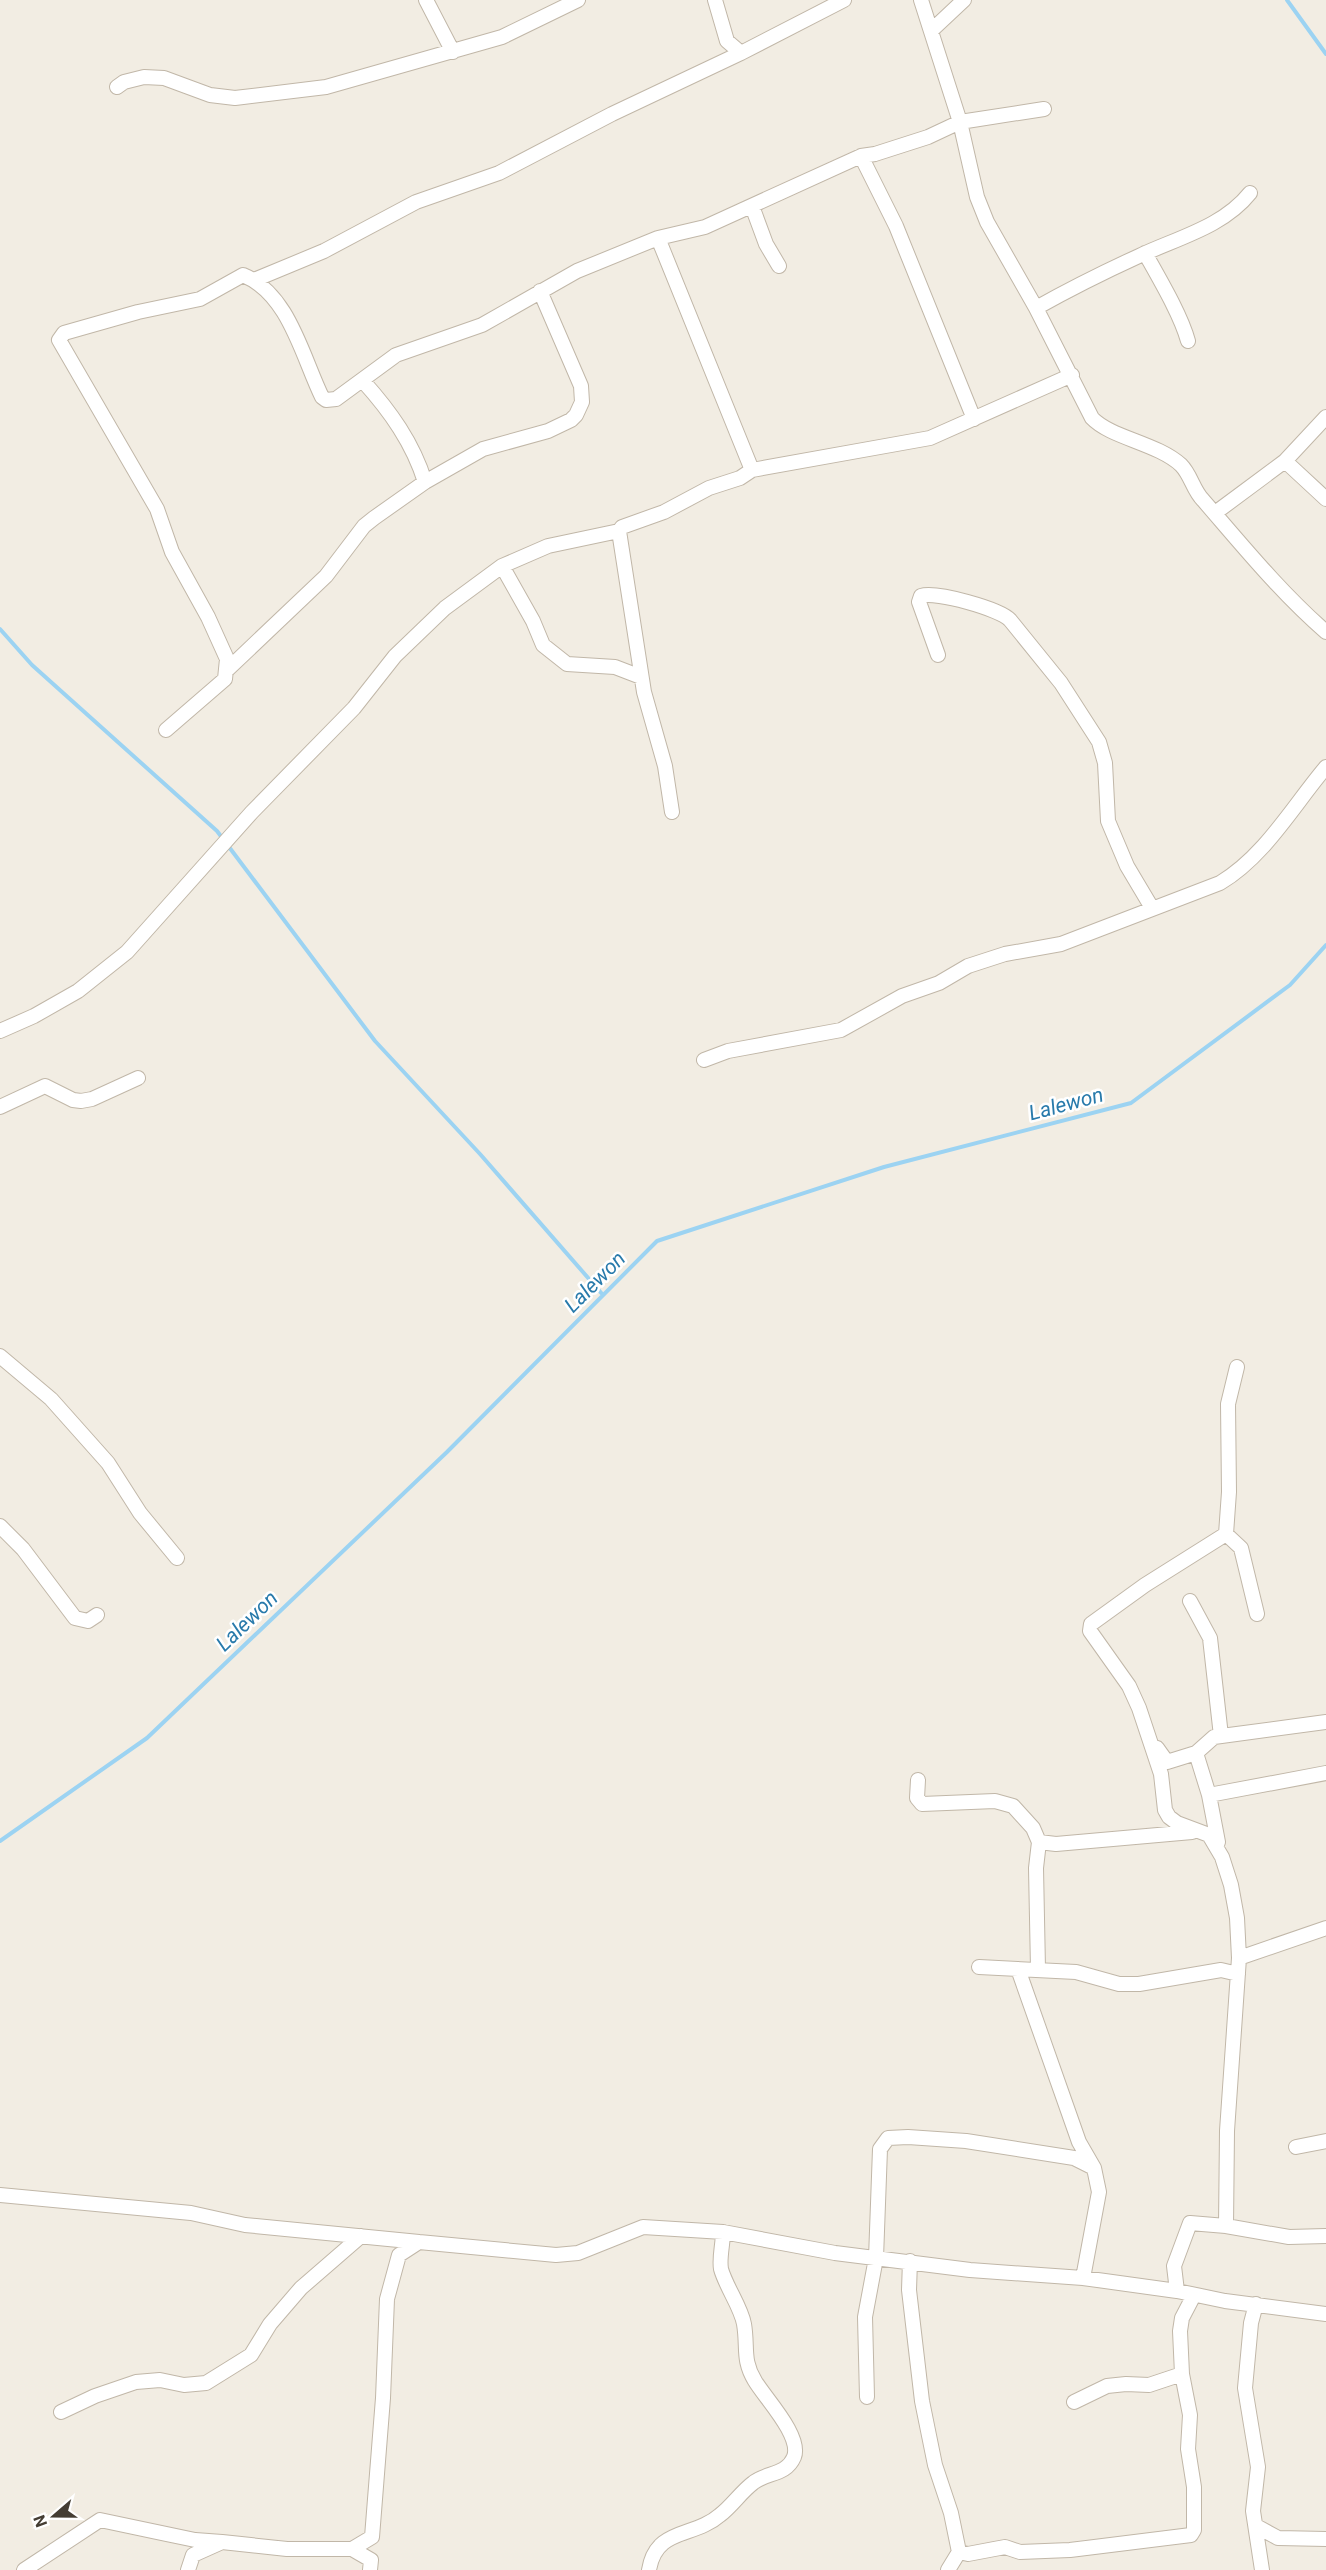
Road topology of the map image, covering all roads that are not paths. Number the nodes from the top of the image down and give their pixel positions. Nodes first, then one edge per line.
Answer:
1 (426, 0) edge
2 (578, 0) edge
3 (715, 0) edge
4 (844, 0) edge
5 (921, 0) edge
6 (964, 0) edge
7 (932, 30) junction
8 (453, 52) junction
9 (741, 53) junction
10 (117, 87) dead end
11 (1044, 109) dead end
12 (960, 122) junction
13 (861, 156) junction
14 (1250, 193) dead end
15 (752, 206) junction
16 (658, 238) junction
17 (1145, 253) junction
18 (779, 266) dead end
19 (255, 280) junction
20 (540, 291) junction
21 (1036, 308) junction
22 (1188, 341) dead end
23 (1072, 375) junction
24 (363, 381) junction
25 (1326, 417) edge
26 (974, 420) junction
27 (1285, 461) junction
28 (752, 470) junction
29 (425, 482) junction
30 (1326, 499) edge
31 (1215, 513) junction
32 (618, 531) junction
33 (502, 566) junction
34 (1326, 632) edge
35 (938, 654) dead end
36 (226, 671) junction
37 (641, 677) junction
38 (166, 730) dead end
39 (1326, 767) edge
40 (672, 812) dead end
41 (1152, 908) junction
42 (0, 1031) edge
43 (704, 1060) dead end
44 (138, 1078) dead end
45 (0, 1107) edge
46 (0, 1356) edge
47 (1237, 1367) dead end
48 (0, 1526) edge
49 (1227, 1534) junction
50 (177, 1558) dead end
51 (1190, 1601) dead end
52 (1257, 1614) dead end
53 (97, 1615) dead end
54 (1326, 1722) edge
55 (1221, 1736) junction
56 (1151, 1740) junction
57 (1196, 1753) junction
58 (1326, 1773) edge
59 (918, 1780) dead end
60 (1209, 1795) junction
61 (1201, 1831) junction
62 (1039, 1842) junction
63 (1216, 1846) junction
64 (1326, 1929) edge
65 (1239, 1958) junction
66 (979, 1967) dead end
67 (1018, 1969) junction
68 (1038, 1969) junction
69 (1238, 1974) junction
70 (1326, 2141) edge
71 (1296, 2147) dead end
72 (1094, 2168) junction
73 (0, 2195) edge
74 (1226, 2226) junction
75 (723, 2232) junction
76 (361, 2236) junction
77 (1326, 2236) edge
78 (418, 2242) junction
79 (876, 2258) junction
80 (909, 2261) junction
81 (1083, 2278) junction
82 (1177, 2291) junction
83 (1194, 2295) junction
84 (1256, 2304) junction
85 (1326, 2314) edge
86 (1182, 2374) junction
87 (867, 2397) dead end
88 (1074, 2402) dead end
89 (61, 2412) dead end
90 (1256, 2526) junction
91 (1326, 2539) edge
92 (222, 2542) junction
93 (352, 2549) junction
94 (959, 2552) junction
95 (24, 2570) edge
96 (188, 2570) edge
97 (370, 2570) edge
98 (649, 2570) edge
99 (948, 2570) edge
100 (1262, 2570) edge

1 - 8 street
2 - 8 street
3 - 9 street
4 - 9 street
5 - 7 street
6 - 7 street
7 - 12 street
8 - 10 street
9 - 19 street
11 - 12 street
12 - 13 street
12 - 21 street
13 - 15 street
13 - 26 street
14 - 17 street
15 - 16 street
15 - 18 street
16 - 20 street
16 - 28 street
17 - 21 street
17 - 22 street
19 - 24 street
19 - 36 street
20 - 24 street
20 - 29 street
21 - 23 street
23 - 26 street
23 - 31 street
24 - 29 street
25 - 27 street
26 - 28 street
27 - 30 street
27 - 31 street
28 - 32 street
29 - 36 street
31 - 34 street
32 - 33 street
32 - 37 street
33 - 37 street
33 - 42 street
35 - 41 street
36 - 38 street
37 - 40 street
39 - 41 street
41 - 43 street
44 - 45 street
46 - 50 street
47 - 49 street
48 - 53 street
49 - 52 street
49 - 56 street
51 - 55 street
54 - 55 street
55 - 57 street
56 - 57 street
56 - 61 street
57 - 60 street
58 - 60 street
59 - 62 street
60 - 63 street
61 - 62 street
61 - 63 street
62 - 68 street
63 - 65 street
64 - 65 street
65 - 69 street
66 - 67 street
67 - 68 street
67 - 72 street
68 - 69 street
69 - 74 street
70 - 71 street
72 - 79 street
72 - 81 street
73 - 76 street
74 - 77 street
74 - 82 street
75 - 78 street
75 - 79 street
75 - 98 street
76 - 78 street
76 - 89 street
78 - 93 street
79 - 80 street
79 - 87 street
80 - 81 street
80 - 94 street
81 - 82 street
82 - 83 street
83 - 84 street
83 - 86 street
84 - 85 street
84 - 90 street
86 - 88 street
86 - 94 street
90 - 91 street
90 - 100 street
92 - 93 street
92 - 95 street
92 - 96 street
93 - 97 street
94 - 99 street

